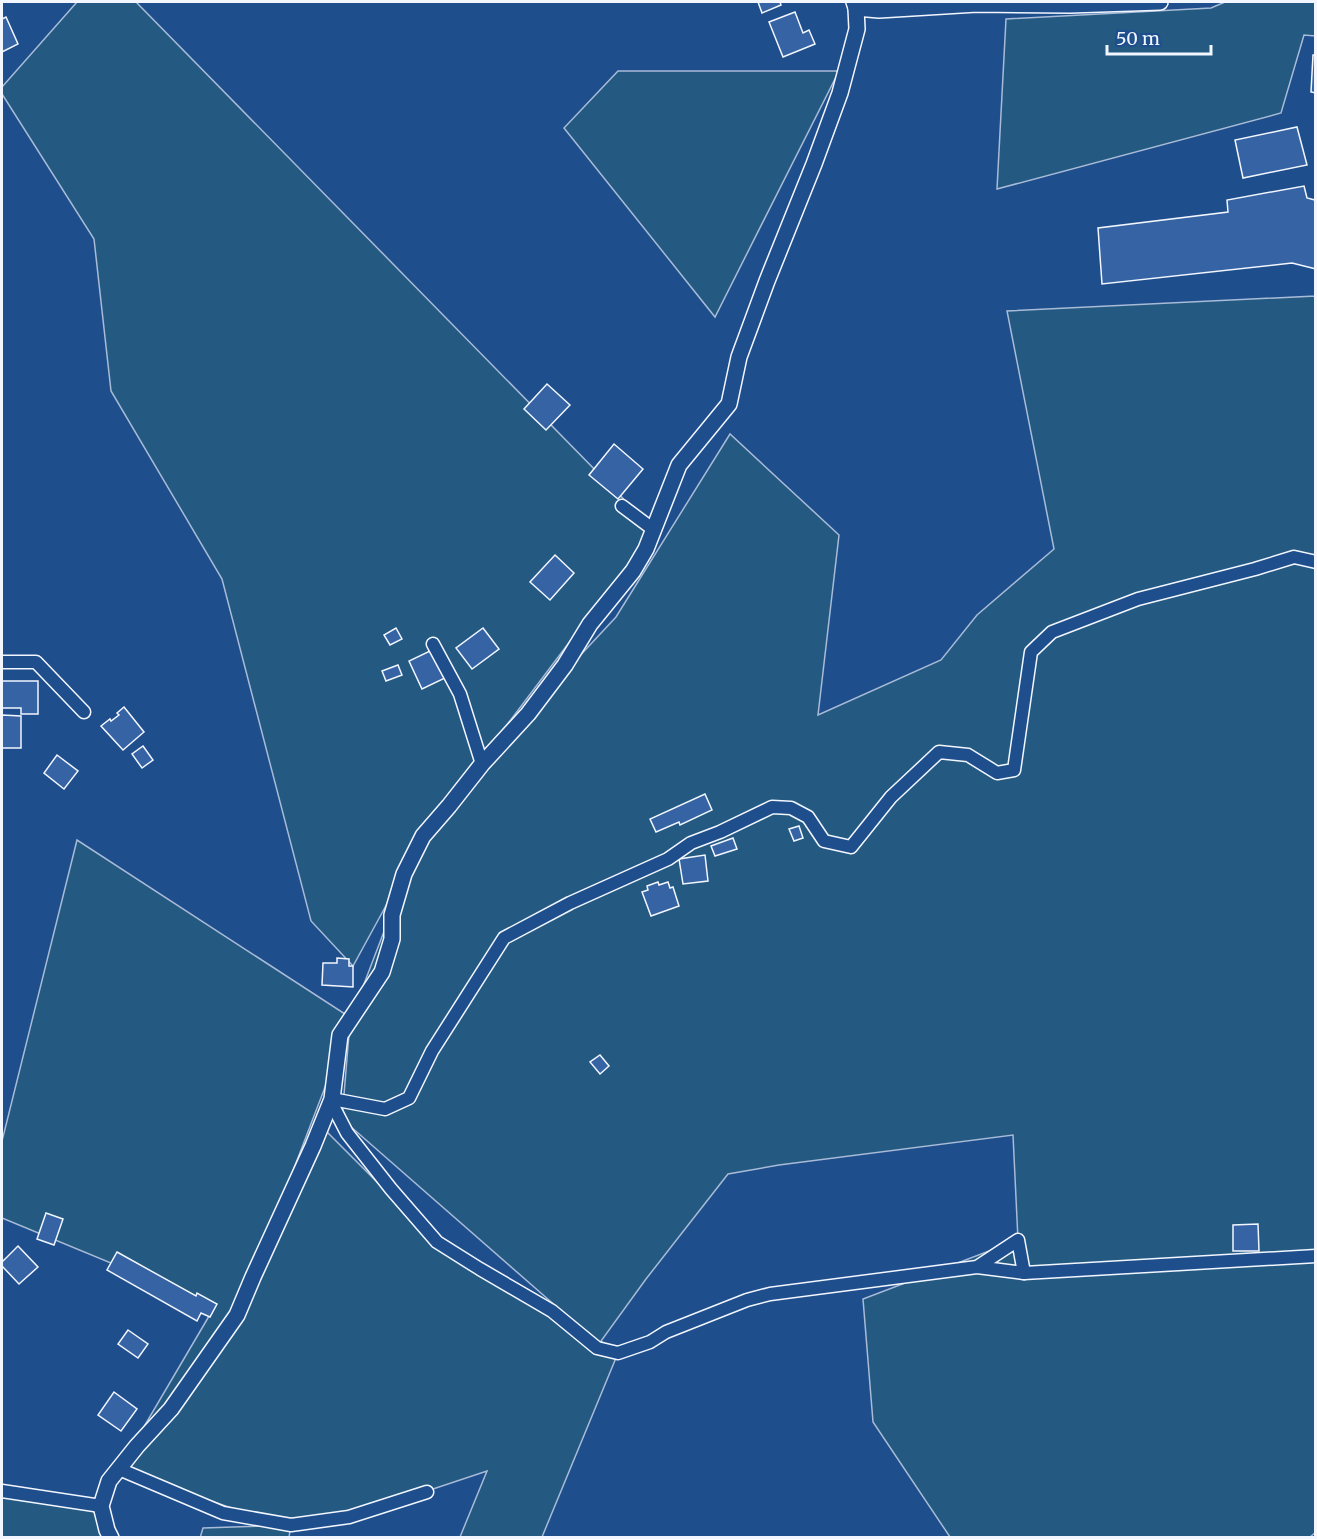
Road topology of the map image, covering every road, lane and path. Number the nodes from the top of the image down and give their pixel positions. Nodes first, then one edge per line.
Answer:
1 (1160, 2) edge
2 (855, 5) edge
3 (622, 506) dead end
4 (654, 530) junction
5 (1316, 562) edge
6 (433, 644) dead end
7 (2, 662) edge
8 (84, 712) dead end
9 (482, 764) junction
10 (332, 1101) junction
11 (1316, 1256) edge
12 (977, 1267) junction
13 (1024, 1273) junction
14 (119, 1469) junction
15 (2, 1491) edge
16 (427, 1492) dead end
17 (101, 1506) junction
18 (111, 1538) edge

1 - 2 street
2 - 4 street
3 - 4 street
4 - 9 street
5 - 10 street
6 - 9 street
7 - 8 street
9 - 10 street
10 - 12 street
10 - 14 street
11 - 13 street
12 - 13 street
12 - 13 street
14 - 16 street
14 - 17 street
15 - 17 street
17 - 18 street

